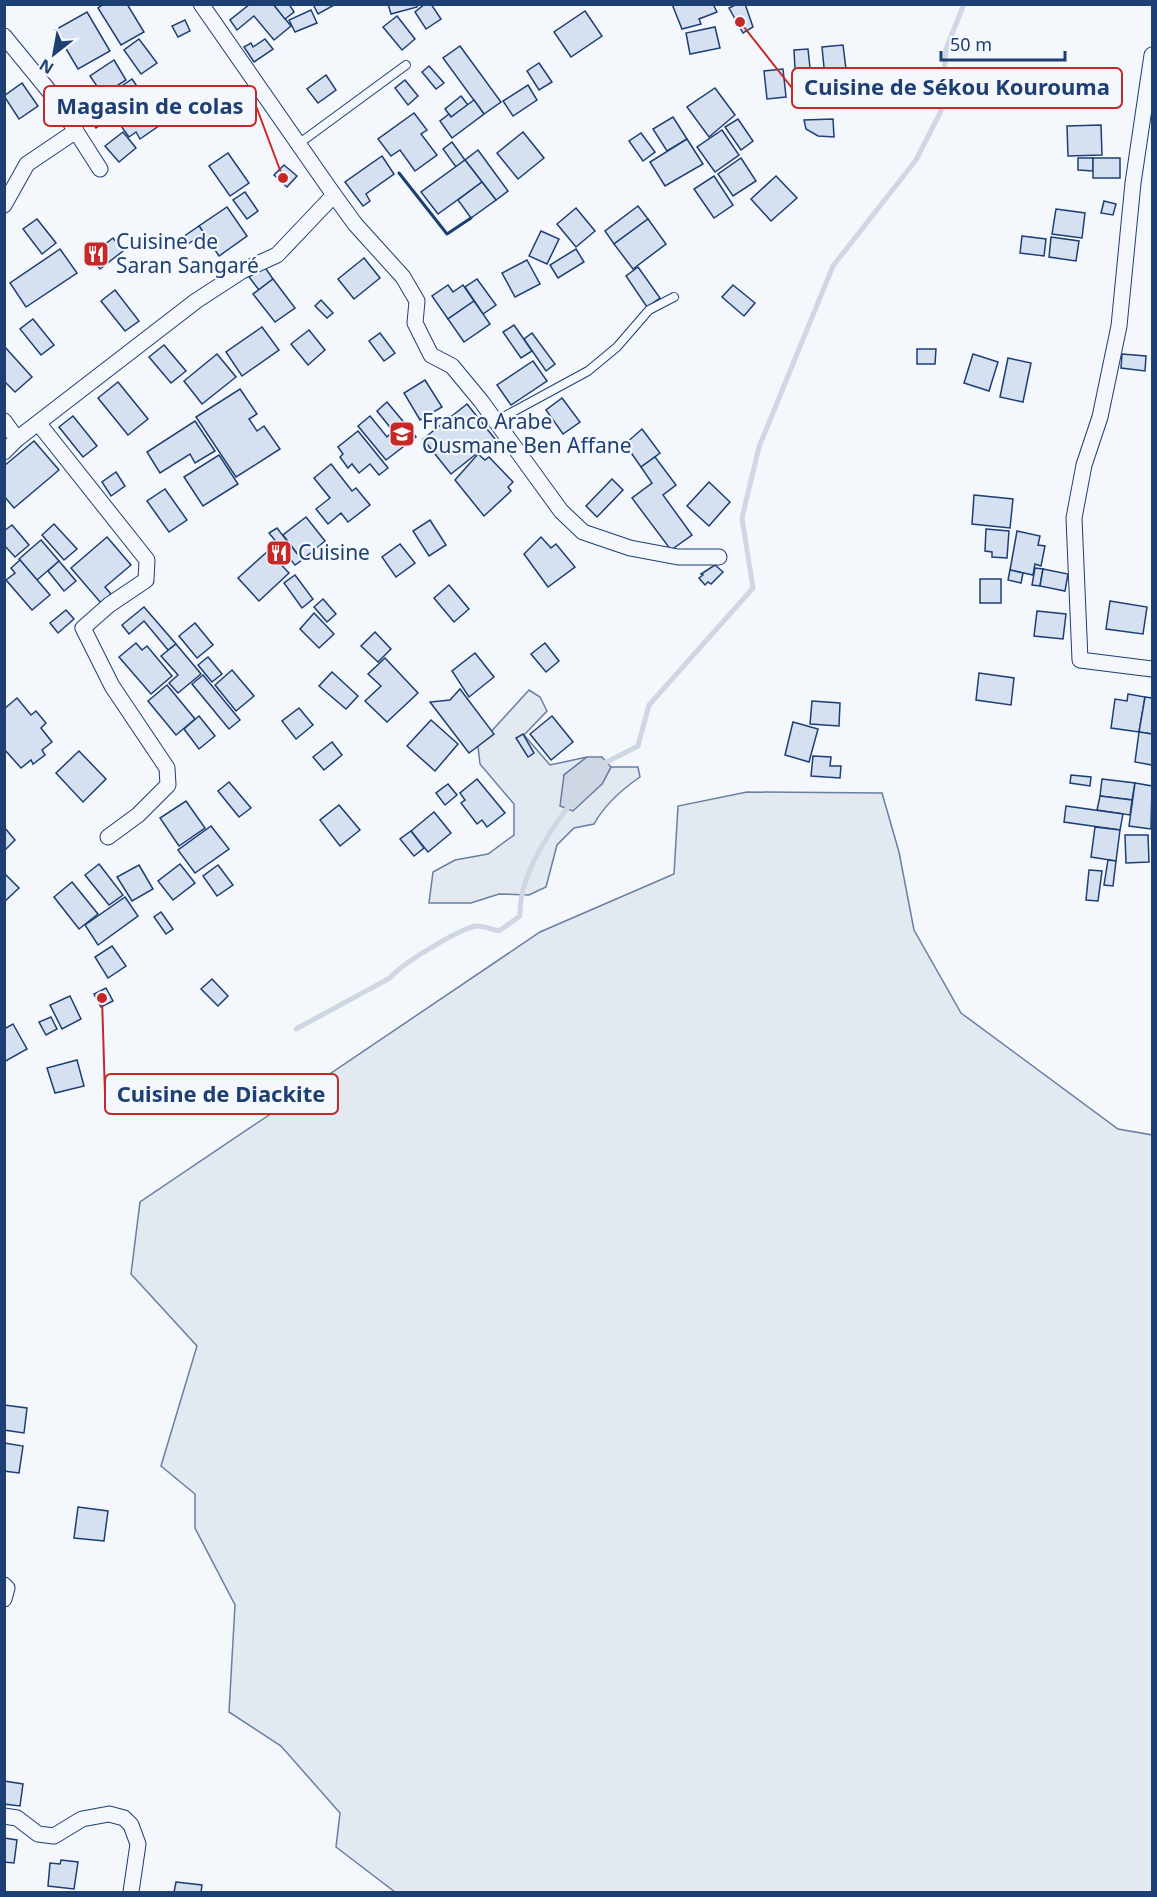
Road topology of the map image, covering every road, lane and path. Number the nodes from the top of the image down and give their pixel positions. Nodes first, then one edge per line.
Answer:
1 (201, 4) edge
2 (6, 40) edge
3 (1152, 55) edge
4 (406, 65) dead end
5 (76, 131) junction
6 (297, 144) junction
7 (100, 169) dead end
8 (334, 195) junction
9 (4, 205) edge
10 (674, 297) dead end
11 (496, 421) junction
12 (4, 422) edge
13 (39, 424) junction
14 (17, 439) junction
15 (4, 452) edge
16 (719, 557) dead end
17 (1152, 669) edge
18 (108, 837) dead end
19 (4, 1585) edge
20 (4, 1599) edge
21 (4, 1816) edge
22 (131, 1893) edge

1 - 6 street
2 - 5 street
3 - 17 street
4 - 6 lane
5 - 7 street
5 - 9 street
6 - 8 street
8 - 11 street
8 - 13 street
10 - 11 lane
11 - 16 street
12 - 14 street
13 - 14 street
13 - 18 street
14 - 15 street
19 - 20 street
21 - 22 street

